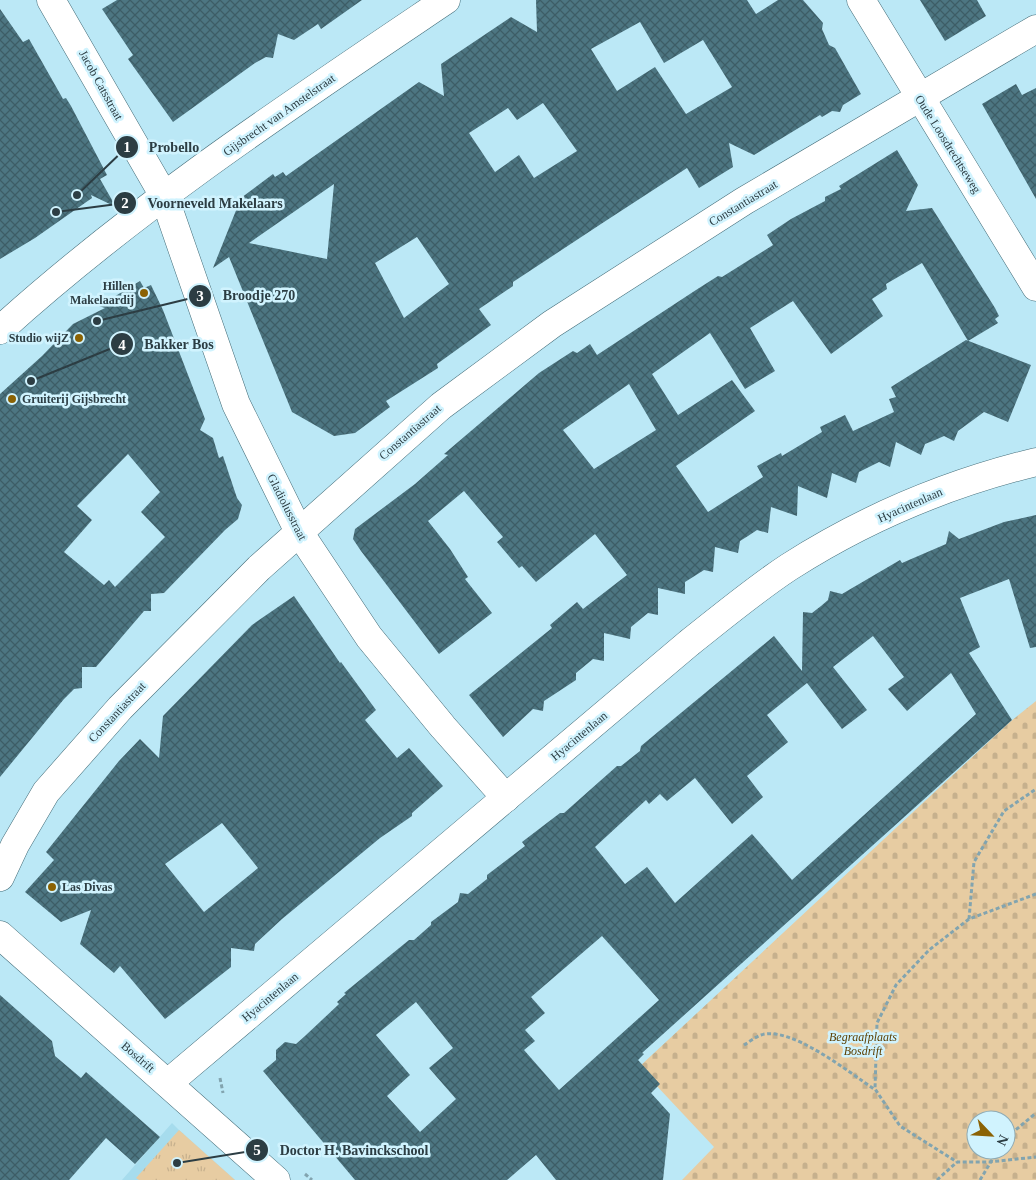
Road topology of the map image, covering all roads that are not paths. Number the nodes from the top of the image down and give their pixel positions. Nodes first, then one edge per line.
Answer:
1 (52, 0) edge
2 (446, 0) edge
3 (861, 0) edge
4 (1036, 29) edge
5 (919, 99) junction
6 (164, 196) junction
7 (1036, 287) edge
8 (0, 330) edge
9 (1036, 462) edge
10 (298, 532) junction
11 (506, 798) junction
12 (0, 877) edge
13 (0, 935) edge
14 (168, 1083) junction
15 (276, 1180) edge

1 - 6 street, Jacob Catsstraat
2 - 6 street, Gijsbrecht van Amstelstraat
3 - 5 street, Oude Loosdrechtseweg
4 - 5 street, Constantiastraat
5 - 7 street, Oude Loosdrechtseweg
5 - 10 street, Constantiastraat
6 - 8 street, Gijsbrecht van Amstelstraat
6 - 10 street, Gladiolusstraat
9 - 11 street, Hyacintenlaan
10 - 11 street, Gladiolusstraat
10 - 12 street, Constantiastraat
11 - 14 street, Hyacintenlaan
13 - 14 street, Bosdrift
14 - 15 street, Bosdrift

